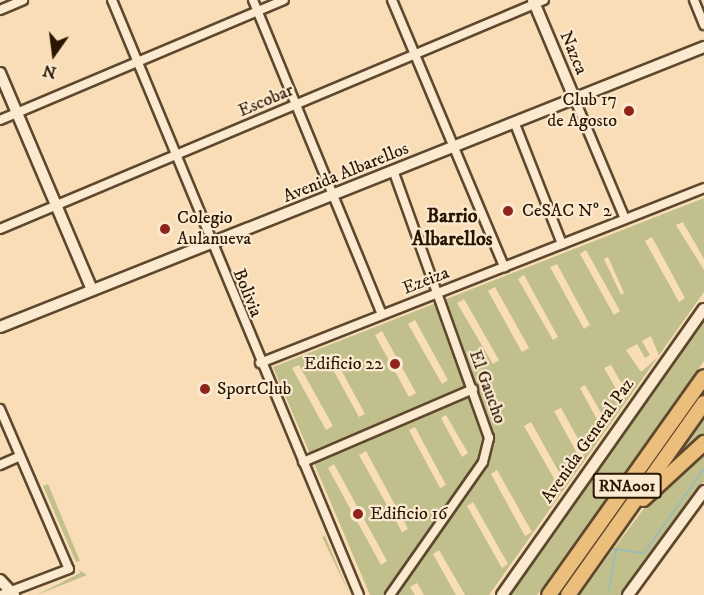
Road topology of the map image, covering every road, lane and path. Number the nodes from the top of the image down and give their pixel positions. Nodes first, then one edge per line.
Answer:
1 (23, 0) edge
2 (112, 0) edge
3 (253, 0) edge
4 (284, 0) edge
5 (392, 0) edge
6 (694, 0) edge
7 (537, 1) edge
8 (0, 10) edge
9 (258, 11) junction
10 (704, 25) edge
11 (704, 48) edge
12 (416, 54) junction
13 (137, 62) junction
14 (0, 73) edge
15 (575, 100) junction
16 (295, 105) junction
17 (17, 112) junction
18 (0, 120) edge
19 (515, 124) junction
20 (454, 148) junction
21 (176, 155) junction
22 (394, 172) junction
23 (704, 188) edge
24 (334, 195) junction
25 (56, 206) junction
26 (625, 219) junction
27 (0, 229) edge
28 (562, 244) junction
29 (211, 245) junction
30 (504, 267) junction
31 (92, 290) junction
32 (437, 293) junction
33 (704, 309) edge
34 (382, 314) junction
35 (0, 327) edge
36 (260, 363) junction
37 (704, 377) edge
38 (473, 389) junction
39 (704, 403) edge
40 (0, 409) edge
41 (704, 443) edge
42 (20, 456) junction
43 (303, 462) junction
44 (0, 465) edge
45 (704, 491) edge
46 (620, 521) junction
47 (0, 579) edge
48 (9, 594) edge
49 (359, 595) edge
50 (390, 595) edge
51 (502, 595) edge
52 (549, 595) edge
53 (568, 595) edge
54 (628, 595) edge

1 - 8 street
2 - 13 street, Bolivia
3 - 9 street
4 - 9 street
5 - 12 street
6 - 10 street
7 - 12 street, Escobar
7 - 15 street, Nazca
9 - 13 street
9 - 16 street
11 - 15 street, Avenida Albarellos
12 - 16 street, Escobar
12 - 20 street
13 - 17 street
13 - 21 street, Bolivia
14 - 17 street
15 - 19 street, Avenida Albarellos
15 - 26 street, Nazca
16 - 21 street, Escobar
16 - 24 street
17 - 18 street
17 - 25 street
19 - 20 street, Avenida Albarellos
19 - 28 street
20 - 22 street, Avenida Albarellos
20 - 30 street
21 - 25 street, Escobar
21 - 29 street, Bolivia
22 - 24 street, Avenida Albarellos
22 - 32 street, El Gaucho
23 - 26 street, Ezeiza
24 - 29 street, Avenida Albarellos
24 - 34 street
25 - 27 street, Escobar
25 - 31 street
26 - 28 street, Ezeiza
28 - 30 street, Ezeiza
29 - 31 street, Avenida Albarellos
29 - 36 street, Bolivia
30 - 32 street, Ezeiza
31 - 35 street, Avenida Albarellos
32 - 34 street, Ezeiza
32 - 38 street, El Gaucho
33 - 51 street, Avenida General Paz
34 - 36 street, Ezeiza
36 - 43 street, Bolivia
37 - 52 highway, RNA001
38 - 43 street
38 - 50 street, El Gaucho
39 - 46 highway, RNA001
40 - 42 street
41 - 46 highway
42 - 44 street
42 - 48 street
43 - 49 street, Bolivia
45 - 54 street
46 - 53 highway, RNA001
47 - 48 street

